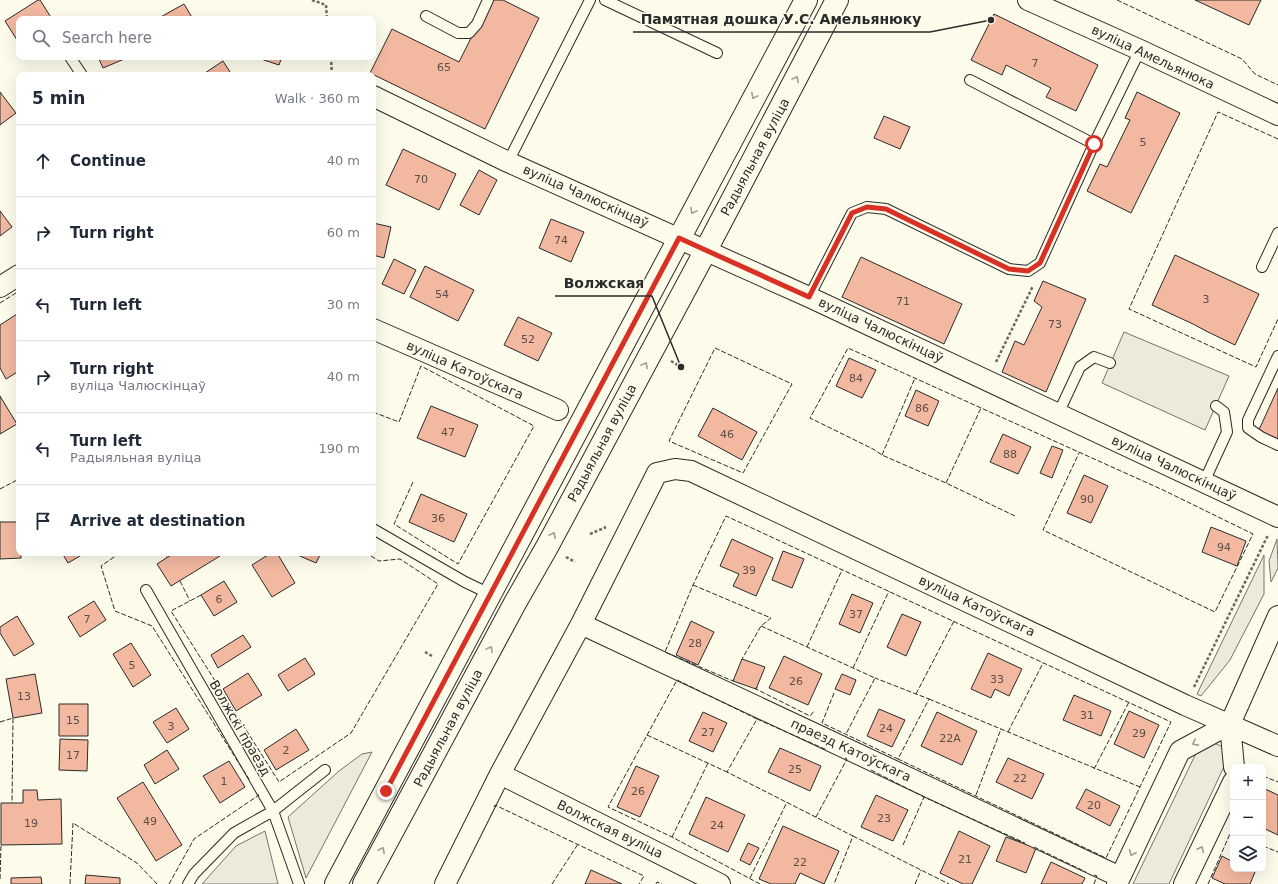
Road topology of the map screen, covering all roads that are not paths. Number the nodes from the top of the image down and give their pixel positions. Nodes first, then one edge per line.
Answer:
1 (488, 0) edge
2 (590, 0) edge
3 (605, 0) edge
4 (806, 0) edge
5 (837, 0) edge
6 (1028, 0) edge
7 (426, 16) dead end
8 (1140, 50) junction
9 (717, 53) dead end
10 (72, 60) edge
11 (80, 72) edge
12 (970, 80) dead end
13 (376, 97) edge
14 (1278, 115) edge
15 (1094, 144) junction
16 (508, 162) junction
17 (1278, 233) edge
18 (679, 238) junction
19 (706, 250) junction
20 (1262, 267) dead end
21 (16, 277) edge
22 (0, 288) edge
23 (809, 297) junction
24 (376, 330) edge
25 (1278, 356) edge
26 (1110, 363) dead end
27 (1216, 406) dead end
28 (558, 410) dead end
29 (1058, 414) junction
30 (1278, 445) edge
31 (1204, 482) junction
32 (1278, 517) edge
33 (376, 531) edge
34 (146, 590) dead end
35 (490, 594) junction
36 (1278, 616) edge
37 (581, 624) junction
38 (1230, 724) junction
39 (1278, 746) edge
40 (1234, 764) edge
41 (325, 770) dead end
42 (500, 774) junction
43 (1230, 788) edge
44 (273, 811) junction
45 (1119, 880) edge
46 (188, 884) edge
47 (299, 884) edge
48 (336, 884) edge
49 (364, 884) edge
50 (444, 884) edge
51 (720, 884) edge
52 (1184, 884) edge

1 - 7 lane
2 - 16 lane
3 - 9 lane
4 -> 18 main road, Радыяльная вуліца
19 -> 5 main road, Радыяльная вуліца
6 - 8 street, вуліца Амельянюка
8 - 14 street, вуліца Амельянюка
8 - 15 lane
10 - 11 lane
12 - 15 lane
13 - 16 street, вуліца Чалюскінцаў
15 - 23 lane
16 - 18 street, вуліца Чалюскінцаў
17 - 20 lane
18 - 19 street, вуліца Чалюскінцаў
18 - 35 main road, Радыяльная вуліца
19 - 23 street, вуліца Чалюскінцаў
49 -> 19 main road, Радыяльная вуліца
21 - 22 street
23 - 29 street, вуліца Чалюскінцаў
24 - 28 street, вуліца Катоўскага
25 - 30 lane
26 - 29 lane
27 - 31 lane
29 - 31 street, вуліца Чалюскінцаў
31 - 32 street, вуліца Чалюскінцаў
33 - 35 lane
34 - 44 lane, Волжскі праезд
35 - 48 main road, Радыяльная вуліца
36 - 38 street
37 - 38 street, вуліца Катоўскага
37 - 42 street
37 - 45 street, праезд Катоўскага
38 - 39 street, вуліца Катоўскага
38 - 40 street
38 -> 45 street
41 - 44 lane
42 - 50 street
42 - 51 street, Волжская вуліца
52 -> 43 street
44 - 46 lane
44 - 47 lane, Волжскі праезд

